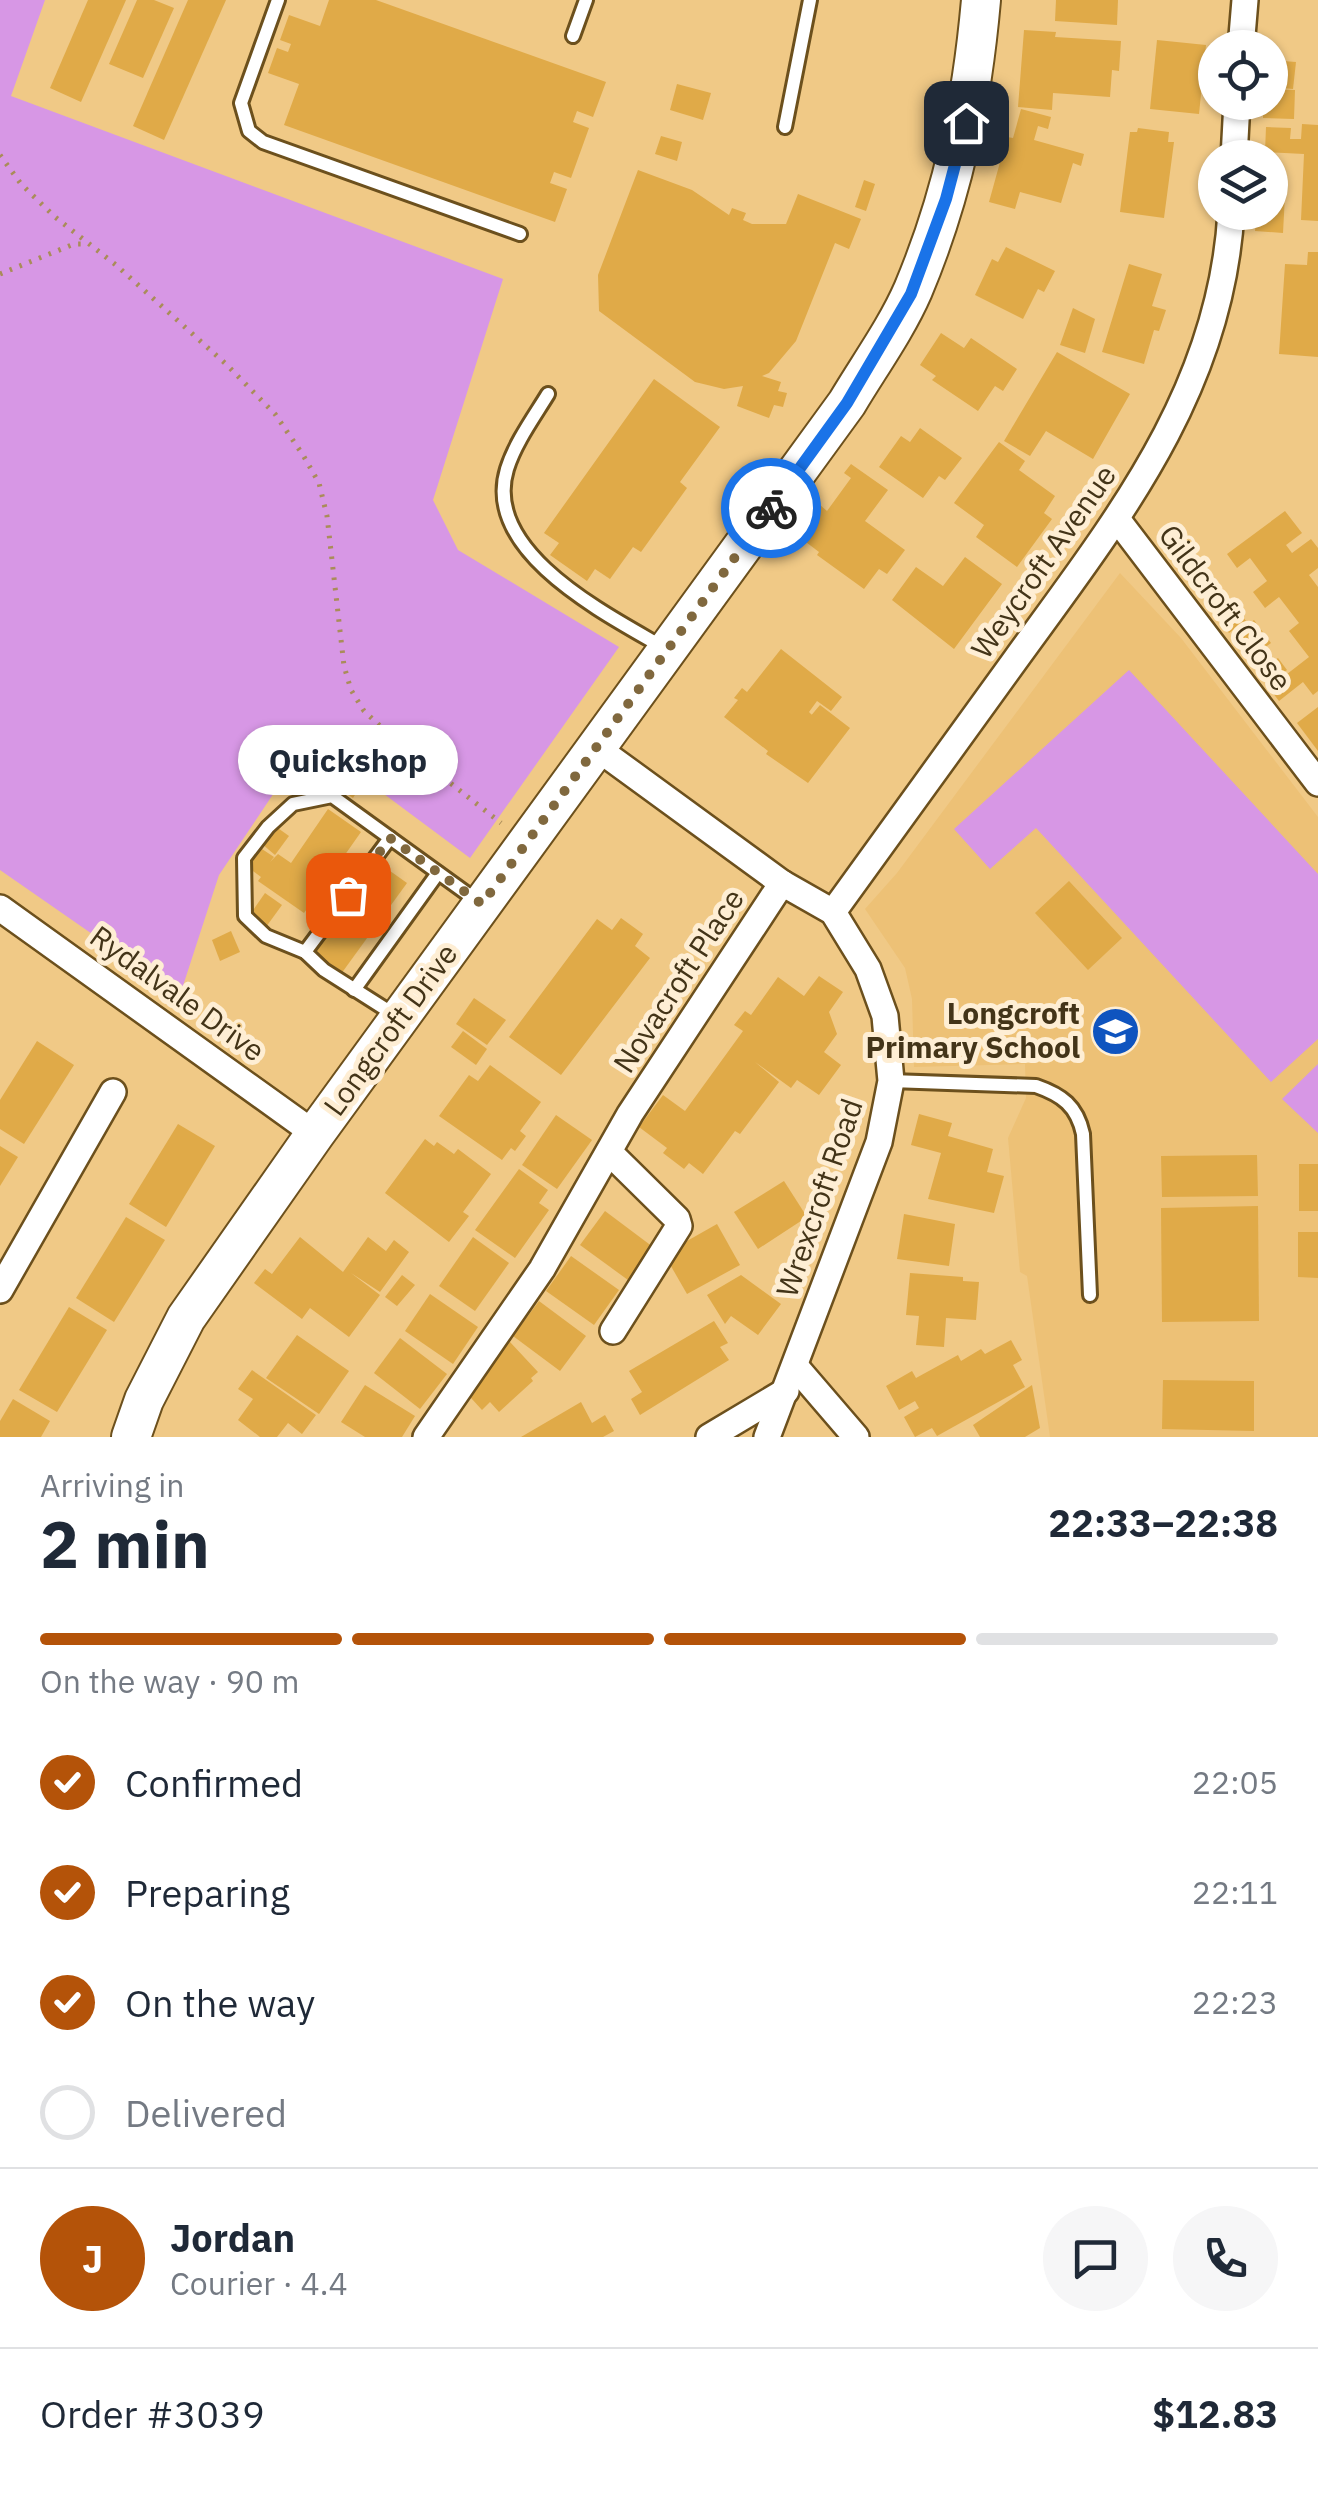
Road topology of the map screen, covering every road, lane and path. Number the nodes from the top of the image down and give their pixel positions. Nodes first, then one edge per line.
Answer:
1 (278, 0) edge
2 (586, 0) edge
3 (810, 0) edge
4 (981, 0) edge
5 (1245, 0) edge
6 (1242, 30) edge
7 (573, 36) dead end
8 (785, 127) dead end
9 (0, 155) edge
10 (1228, 230) edge
11 (520, 234) dead end
12 (89, 244) junction
13 (0, 274) edge
14 (548, 394) dead end
15 (1118, 519) junction
16 (668, 650) junction
17 (596, 748) junction
18 (1318, 783) edge
19 (390, 838) junction
20 (528, 843) junction
21 (438, 873) junction
22 (782, 884) junction
23 (482, 904) junction
24 (0, 908) edge
25 (833, 912) junction
26 (305, 952) junction
27 (354, 990) junction
28 (400, 1018) junction
29 (891, 1081) junction
30 (113, 1092) dead end
31 (314, 1134) junction
32 (609, 1152) junction
33 (0, 1289) edge
34 (1090, 1295) dead end
35 (613, 1332) dead end
36 (791, 1379) junction
37 (131, 1437) edge
38 (426, 1437) edge
39 (709, 1437) edge
40 (768, 1437) edge
41 (856, 1437) edge

1 - 11 lane
2 - 7 lane
3 - 8 lane
4 - 16 street, Longcroft Drive
5 - 6 street
9 - 12 path
10 - 15 street, Weycroft Avenue
12 - 13 path
12 - 20 path
14 - 16 lane
15 - 18 street, Gildcroft Close
15 - 25 street, Weycroft Avenue
16 - 17 street, Longcroft Drive
17 - 20 street, Longcroft Drive
17 - 22 street, Wrexcroft Road
19 - 21 lane
19 - 26 lane
19 - 26 lane
20 - 23 street, Longcroft Drive
21 - 23 lane
21 - 27 lane
22 - 25 street, Wrexcroft Road
22 - 32 street, Novacroft Place
23 - 28 street, Longcroft Drive
24 - 31 street, Rydalvale Drive
25 - 29 street, Wrexcroft Road
26 - 27 lane
27 - 28 lane
28 - 31 street, Longcroft Drive
29 - 34 lane
29 - 36 street, Wrexcroft Road
30 - 33 street
31 - 37 street, Longcroft Drive
32 - 35 street
32 - 38 street, Novacroft Place
36 - 39 street
36 - 40 street, Wrexcroft Road
36 - 41 street

